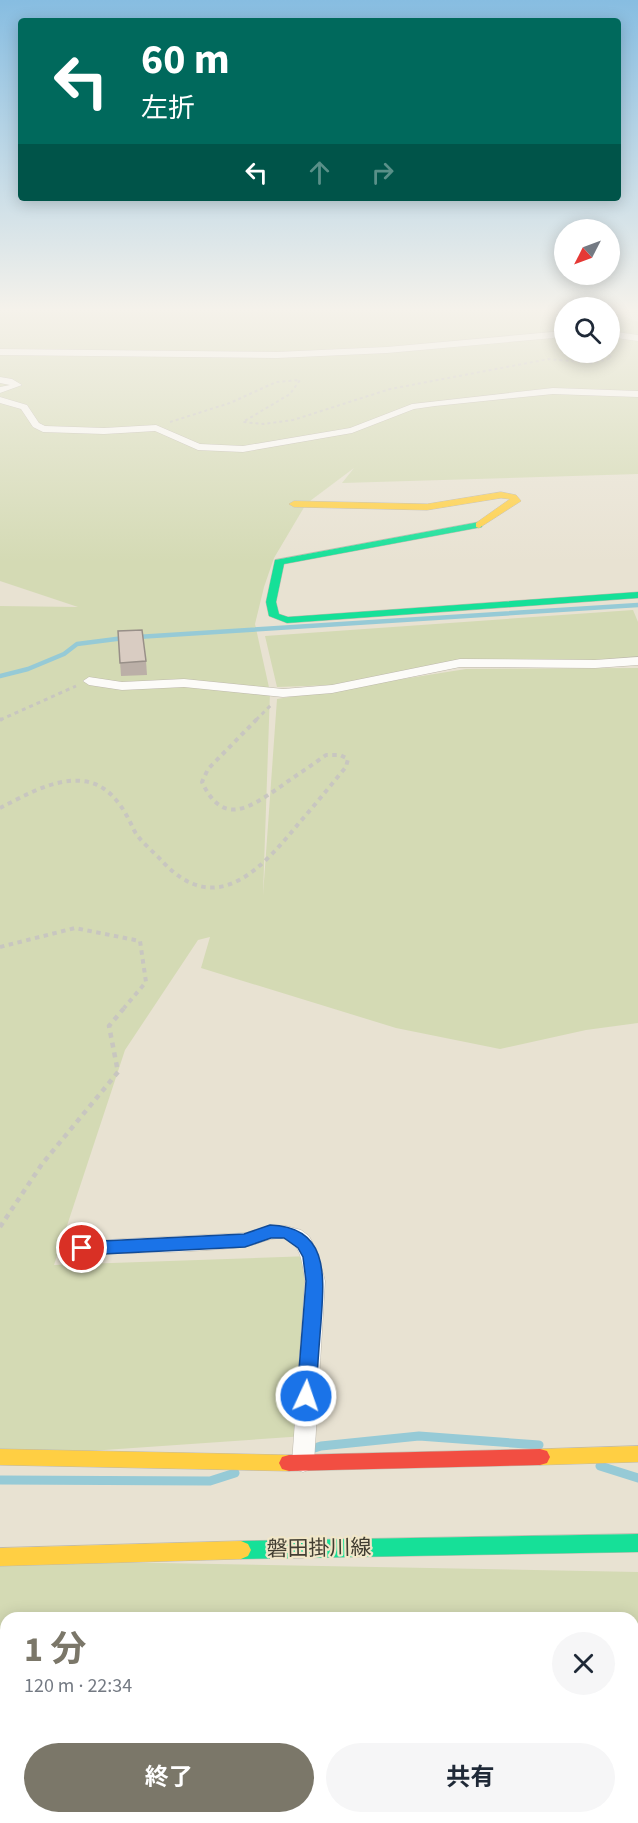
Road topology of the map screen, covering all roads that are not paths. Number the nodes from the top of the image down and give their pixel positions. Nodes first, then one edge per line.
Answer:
1 (533, 393) edge
2 (612, 393) edge
3 (638, 394) edge
4 (0, 400) edge
5 (294, 504) dead end
6 (638, 595) edge
7 (638, 661) edge
8 (88, 681) road end
9 (82, 1248) dead end
10 (638, 1454) edge
11 (0, 1457) edge
12 (303, 1463) junction
13 (638, 1543) edge
14 (0, 1557) edge

1 - 4 street
2 - 3 street
5 - 6 street
7 - 8 street
9 - 12 street
10 - 12 street
11 - 12 street
13 - 14 street, 磐田掛川線

